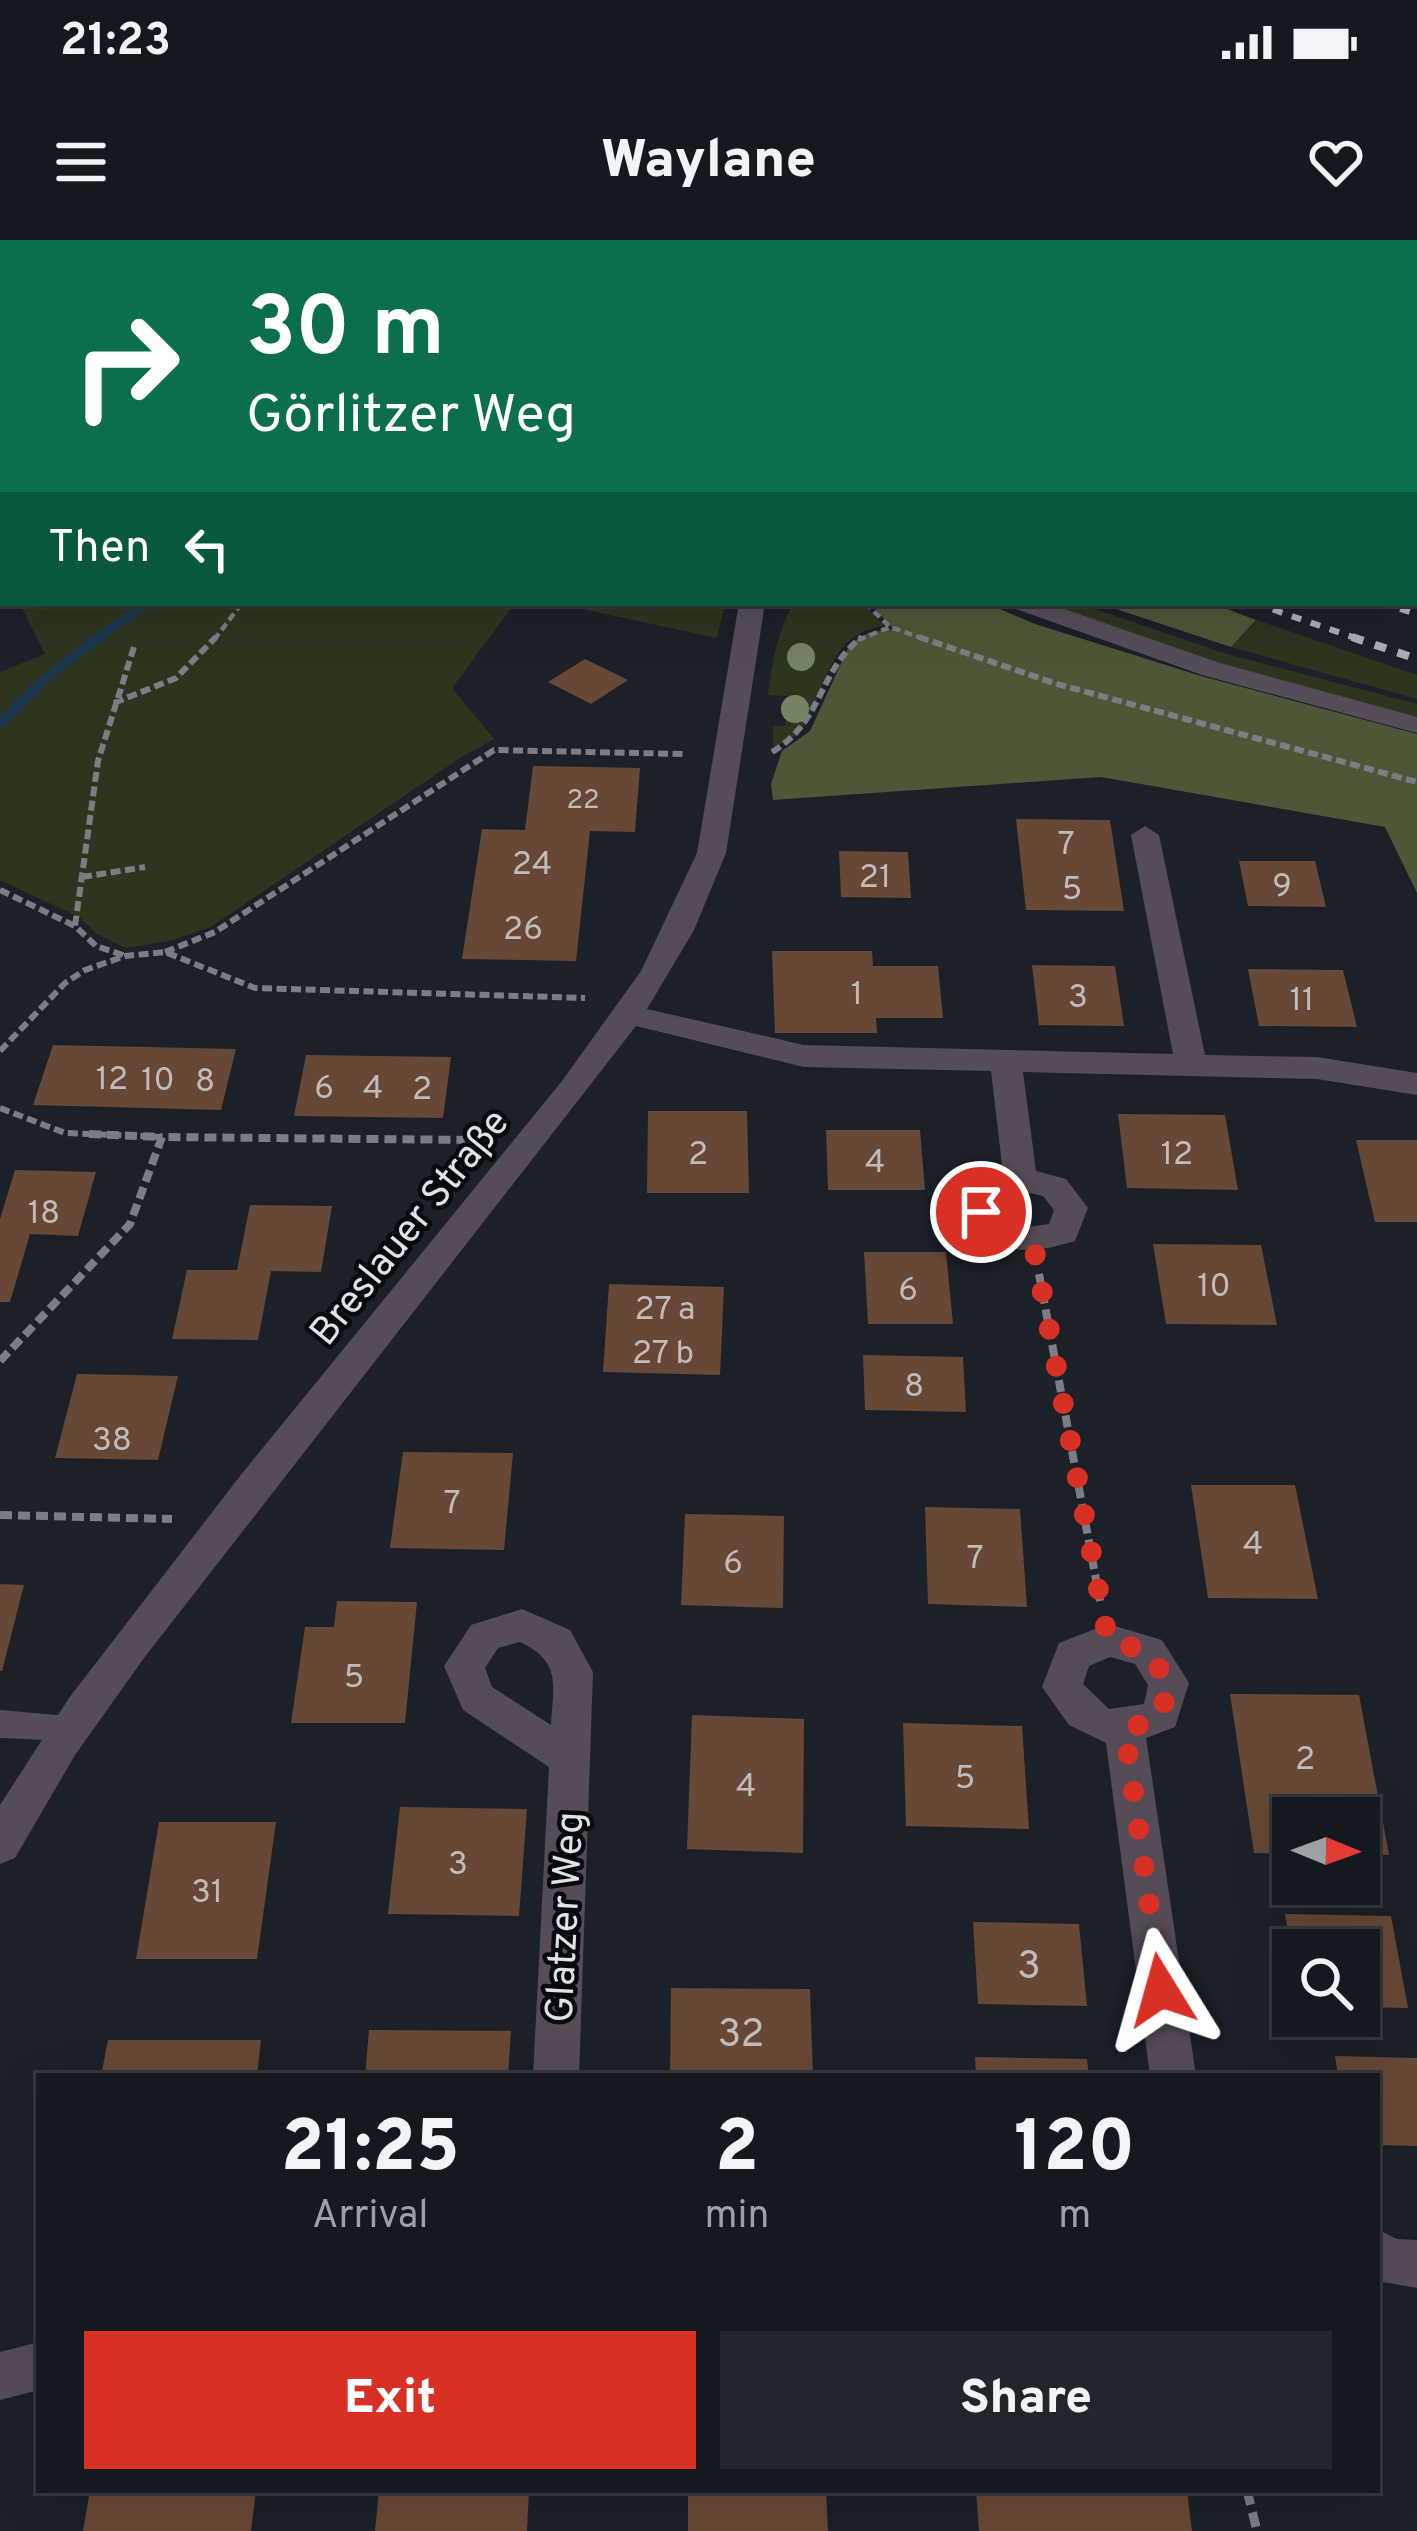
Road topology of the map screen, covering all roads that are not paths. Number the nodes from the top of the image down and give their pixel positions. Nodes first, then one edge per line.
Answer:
1 (751, 606) edge
2 (1031, 606) edge
3 (1417, 725) edge
4 (1145, 835) dead end
5 (631, 1007) junction
6 (1006, 1064) junction
7 (1192, 1067) junction
8 (1417, 1084) edge
9 (1020, 1179) junction
10 (0, 1724) edge
11 (68, 1726) junction
12 (1125, 1731) junction
13 (569, 1759) dead end
14 (0, 1845) edge
15 (556, 2073) edge
16 (1173, 2073) edge
17 (36, 2367) edge
18 (0, 2375) edge

1 - 5 street, Breslauer Straße
2 - 3 street
4 - 7 street
5 - 6 street
5 - 11 street, Breslauer Straße
6 - 7 street
6 - 9 street
7 - 8 street
9 - 9 street
10 - 11 lane
11 - 14 street, Breslauer Straße
12 - 12 street
12 - 16 street
13 - 15 street, Glatzer Weg
17 - 18 street

